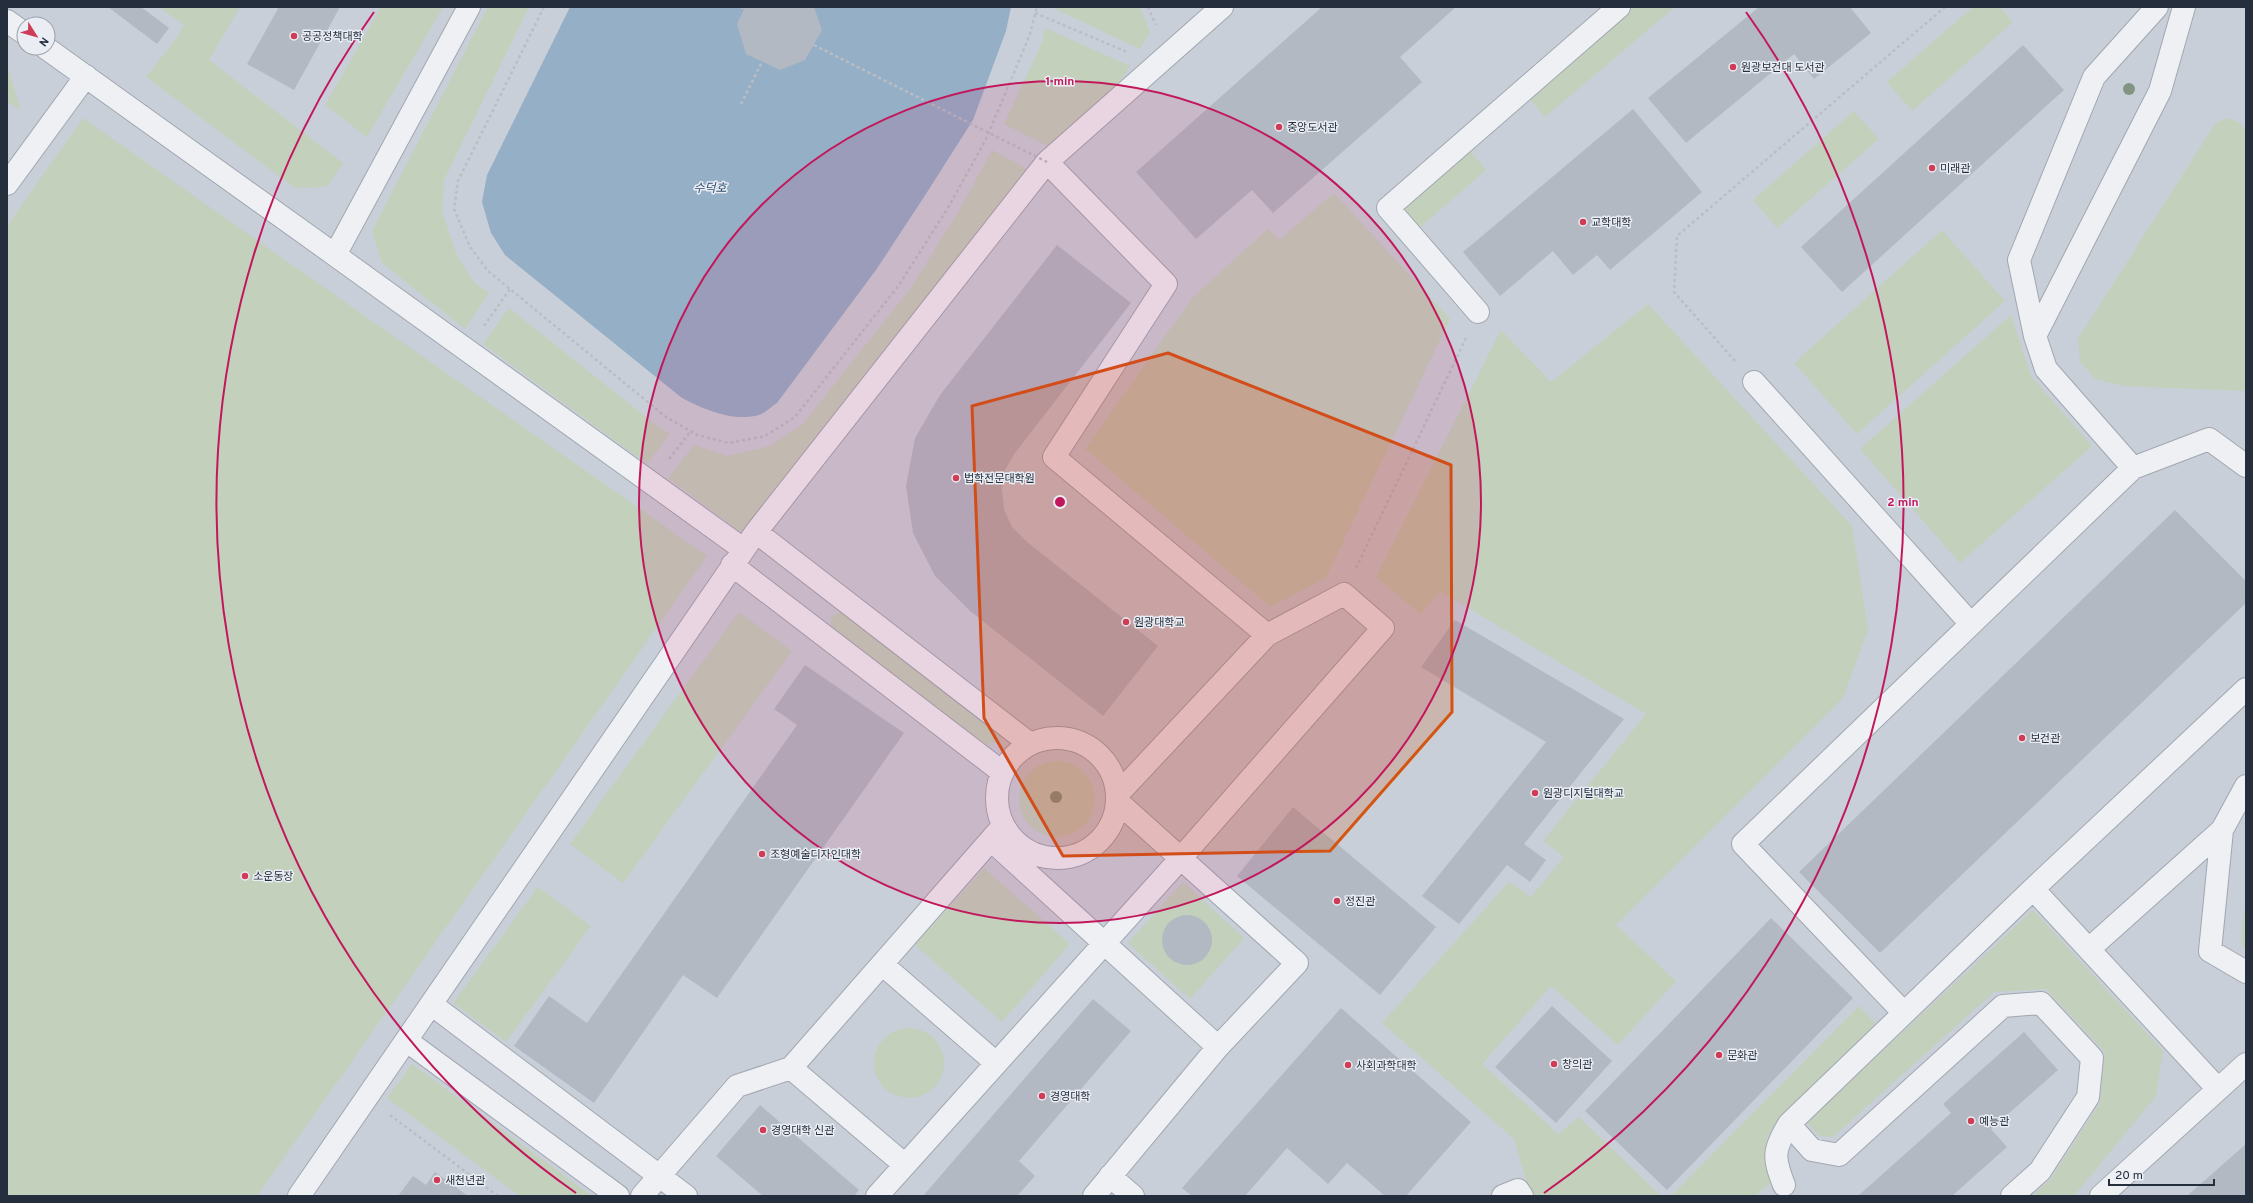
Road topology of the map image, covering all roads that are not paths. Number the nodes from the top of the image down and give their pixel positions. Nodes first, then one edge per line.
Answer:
1 (469, 7) edge
2 (1222, 7) edge
3 (1619, 7) edge
4 (2157, 7) edge
5 (2184, 7) edge
6 (7, 21) edge
7 (16, 27) edge
8 (56, 55) edge
9 (86, 76) junction
10 (1047, 162) junction
11 (7, 184) edge
12 (335, 255) junction
13 (1478, 312) road end
14 (2035, 336) junction
15 (1754, 382) road end
16 (2246, 466) edge
17 (2133, 468) junction
18 (756, 532) junction
19 (737, 557) junction
20 (1971, 624) junction
21 (1267, 635) junction
22 (2246, 689) edge
23 (1030, 744) junction
24 (1002, 772) junction
25 (2246, 786) edge
26 (1117, 798) junction
27 (2222, 830) junction
28 (997, 833) junction
29 (1181, 858) junction
30 (2033, 890) junction
31 (1104, 942) junction
32 (2088, 949) junction
33 (883, 965) junction
34 (2246, 972) edge
35 (432, 1004) junction
36 (1904, 1013) junction
37 (407, 1041) junction
38 (1218, 1047) junction
39 (996, 1063) junction
40 (2246, 1064) edge
41 (791, 1068) junction
42 (2217, 1088) junction
43 (1789, 1124) junction
44 (905, 1165) junction
45 (659, 1175) junction
46 (1110, 1176) junction
47 (1783, 1192) edge
48 (299, 1196) edge
49 (618, 1196) edge
50 (642, 1196) edge
51 (686, 1196) edge
52 (877, 1196) edge
53 (1094, 1196) edge
54 (1133, 1196) edge
55 (1503, 1196) edge
56 (1522, 1196) edge
57 (2012, 1196) edge
58 (2101, 1196) edge

1 - 12 street
2 - 10 street
3 - 13 street
4 - 14 street
5 - 14 street
6 - 7 street
8 - 9 street
9 - 11 street
9 - 12 street
10 - 18 street
10 - 21 street
12 - 19 street
14 - 17 street
15 - 20 street
16 - 17 street
17 - 20 street
18 - 19 street
18 - 23 street
19 - 24 street
19 - 35 street
20 - 36 street
21 - 26 street
21 - 29 street
22 - 30 street
23 - 24 street
23 - 26 street
24 - 28 street
25 - 27 street
26 - 28 street
26 - 29 street
27 - 32 street
27 - 34 street
28 - 31 street
28 - 33 street
29 - 31 street
29 - 38 street
30 - 32 street
30 - 36 street
31 - 38 street
31 - 39 street
32 - 42 street
33 - 39 street
33 - 41 street
35 - 37 street
35 - 45 street
36 - 43 street
37 - 48 street
37 - 49 street
38 - 46 street
39 - 44 street
40 - 42 street
41 - 44 street
41 - 45 street
42 - 58 street
43 - 47 street
43 - 57 street
44 - 52 street
45 - 50 street
45 - 51 street
46 - 53 street
46 - 54 street
55 - 56 street

